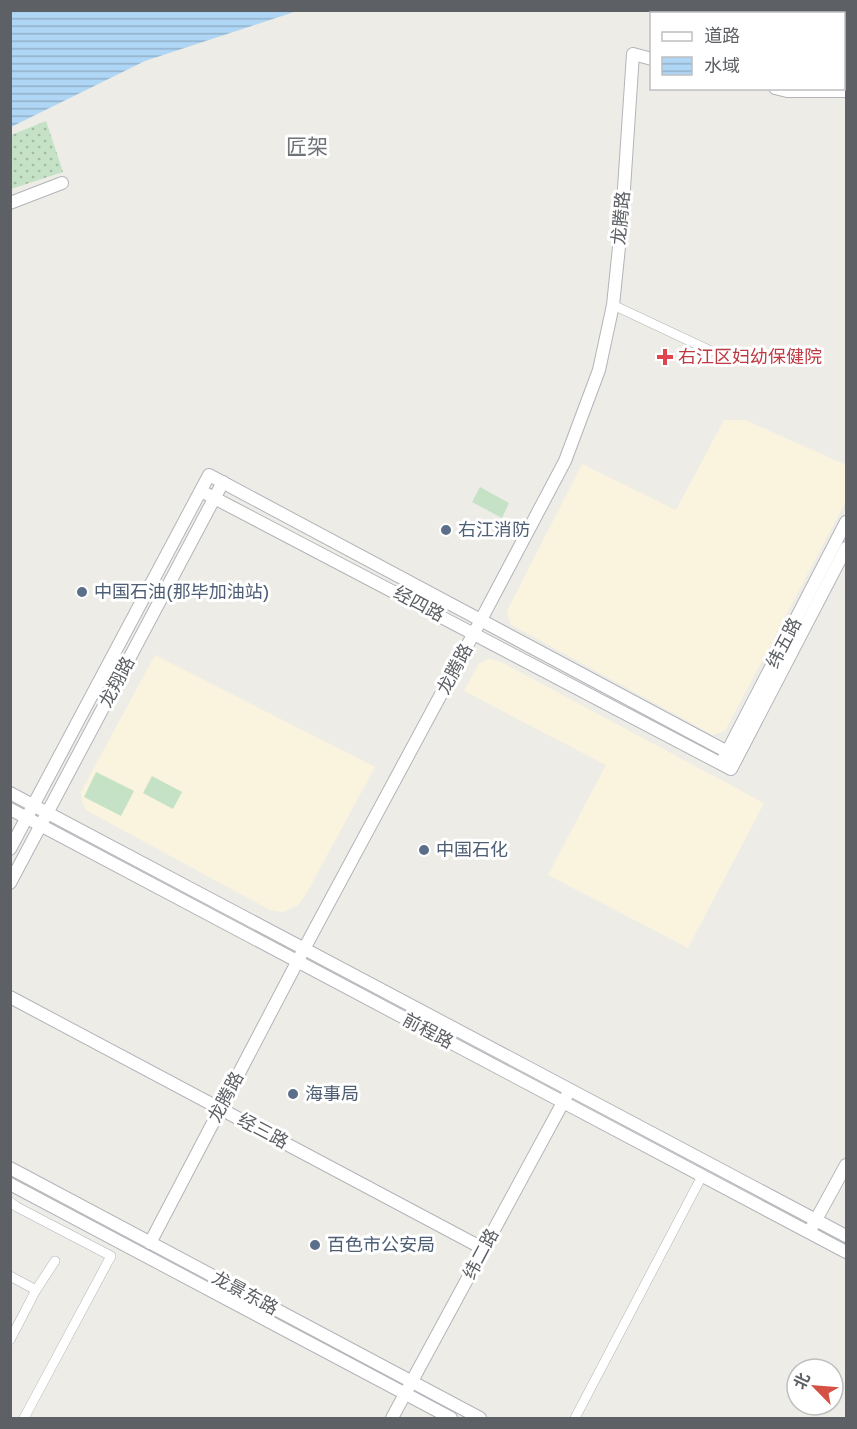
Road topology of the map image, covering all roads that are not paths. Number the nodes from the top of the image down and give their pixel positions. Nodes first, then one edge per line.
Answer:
1 (650, 59) edge
2 (783, 90) edge
3 (846, 91) edge
4 (62, 183) dead end
5 (11, 203) edge
6 (613, 305) junction
7 (711, 351) dead end
8 (209, 475) joint
9 (223, 482) junction
10 (201, 491) junction
11 (215, 498) junction
12 (846, 522) edge
13 (846, 548) edge
14 (481, 620) junction
15 (474, 633) junction
16 (732, 754) junction
17 (726, 766) joint
18 (10, 794) edge
19 (34, 806) junction
20 (10, 809) edge
21 (47, 813) junction
22 (27, 818) junction
23 (41, 825) junction
24 (10, 849) edge
25 (10, 883) edge
26 (304, 949) junction
27 (297, 961) junction
28 (10, 997) edge
29 (569, 1089) junction
30 (563, 1102) junction
31 (221, 1109) junction
32 (846, 1165) edge
33 (10, 1168) edge
34 (702, 1176) junction
35 (10, 1184) edge
36 (10, 1202) edge
37 (816, 1220) junction
38 (809, 1232) junction
39 (846, 1236) edge
40 (150, 1243) junction
41 (484, 1249) junction
42 (846, 1252) edge
43 (55, 1261) dead end
44 (10, 1276) edge
45 (36, 1290) junction
46 (10, 1340) edge
47 (412, 1382) junction
48 (405, 1394) junction
49 (24, 1419) edge
50 (392, 1419) edge
51 (451, 1419) edge
52 (480, 1419) edge
53 (575, 1419) edge

1 - 6 street, 龙腾路
2 - 3 street
4 - 5 street
6 - 7 street
6 - 14 street, 龙腾路
8 - 9 street, 经四路
8 - 10 street, 龙翔路
9 - 11 street, 龙翔路
9 - 14 street, 经四路
10 - 11 street, 经四路
10 - 19 street, 龙翔路
11 - 15 street, 经四路
11 - 21 street, 龙翔路
12 - 16 street, 纬五路
13 - 16 street, 纬五路
14 - 15 street, 龙腾路
14 - 16 street, 经四路
15 - 17 street, 经四路
15 - 26 street, 龙腾路
16 - 17 street, 纬五路
18 - 19 street, 前程路
19 - 21 street, 前程路
19 - 22 street, 龙翔路
20 - 22 street, 前程路
21 - 23 street, 龙翔路
21 - 26 street, 前程路
22 - 23 street, 前程路
22 - 24 street, 龙翔路
23 - 25 street, 龙翔路
23 - 27 street, 前程路
26 - 27 street, 龙腾路
26 - 29 street, 前程路
27 - 30 street, 前程路
27 - 31 street, 龙腾路
28 - 31 street, 经三路
29 - 30 street, 纬二路
29 - 37 street, 前程路
30 - 34 street, 前程路
30 - 41 street, 纬二路
31 - 40 street, 龙腾路
31 - 41 street, 经三路
32 - 37 street
33 - 40 street, 龙景东路
34 - 38 street, 前程路
34 - 53 street
35 - 48 street, 龙景东路
36 - 49 street
37 - 38 street
37 - 39 street, 前程路
38 - 42 street, 前程路
40 - 47 street, 龙景东路
41 - 47 street, 纬二路
43 - 45 street
44 - 45 street
45 - 46 street
47 - 48 street, 纬二路
47 - 52 street, 龙景东路
48 - 50 street, 纬二路
48 - 51 street, 龙景东路

